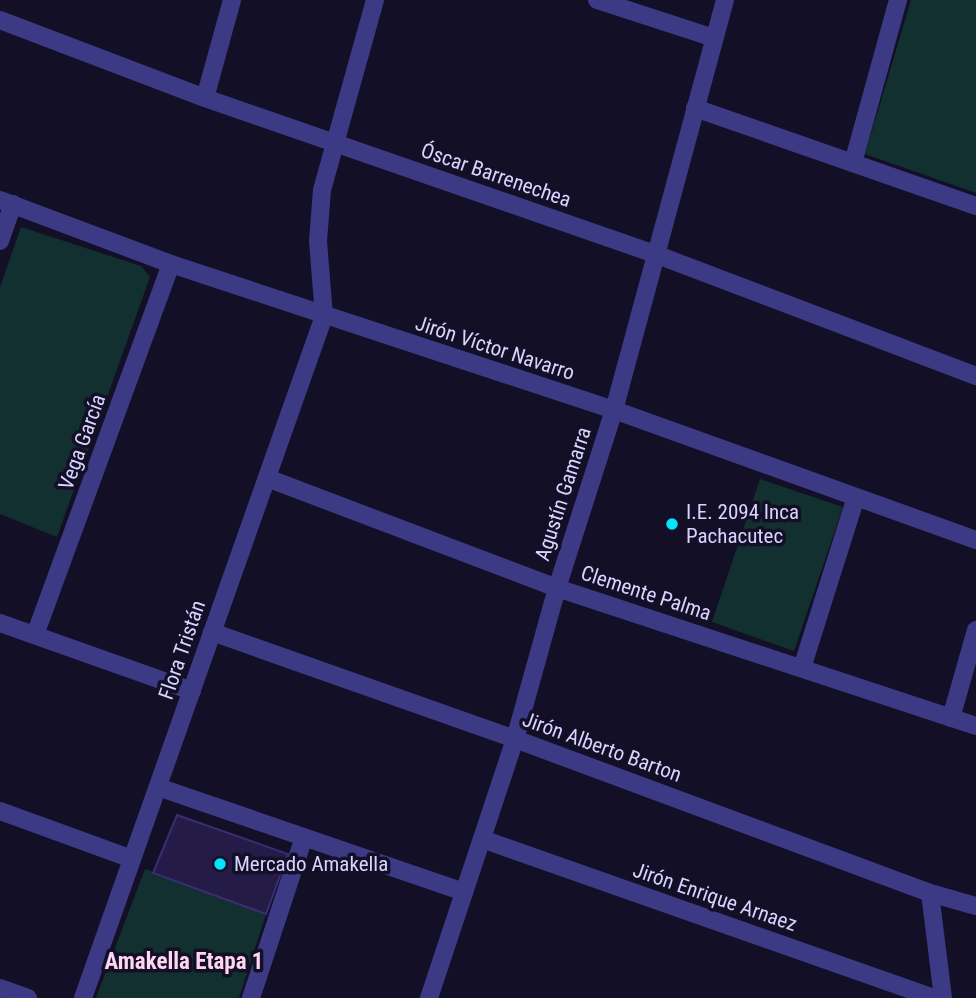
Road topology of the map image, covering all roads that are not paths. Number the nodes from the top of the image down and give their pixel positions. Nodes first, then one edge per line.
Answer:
1 (232, 0) edge
2 (375, 0) edge
3 (597, 0) edge
4 (725, 0) edge
5 (898, 0) edge
6 (0, 20) edge
7 (714, 38) junction
8 (205, 98) junction
9 (695, 108) junction
10 (334, 144) junction
11 (853, 163) junction
12 (7, 202) edge
13 (976, 206) edge
14 (0, 241) edge
15 (655, 254) junction
16 (172, 264) junction
17 (324, 317) junction
18 (976, 376) edge
19 (614, 410) junction
20 (267, 478) junction
21 (856, 497) junction
22 (976, 540) edge
23 (556, 588) junction
24 (0, 623) edge
25 (976, 630) edge
26 (212, 632) junction
27 (35, 635) junction
28 (802, 668) junction
29 (192, 691) junction
30 (951, 718) junction
31 (976, 726) edge
32 (515, 739) junction
33 (158, 787) junction
34 (0, 811) edge
35 (304, 837) junction
36 (482, 839) junction
37 (132, 859) junction
38 (464, 892) junction
39 (930, 893) junction
40 (976, 906) edge
41 (0, 988) edge
42 (28, 998) edge
43 (83, 998) edge
44 (251, 998) edge
45 (430, 998) edge
46 (934, 998) edge
47 (943, 998) edge

1 - 8 street
2 - 10 street
3 - 7 street
4 - 7 street, Agustín Gamarra
5 - 11 street
6 - 8 street, Óscar Barrenechea
7 - 9 street, Agustín Gamarra
8 - 10 street, Óscar Barrenechea
9 - 11 street
9 - 15 street, Agustín Gamarra
10 - 15 street, Óscar Barrenechea
10 - 17 street
11 - 13 street
12 - 14 street
12 - 16 street, Jirón Víctor Navarro
15 - 18 street, Óscar Barrenechea
15 - 19 street, Agustín Gamarra
16 - 17 street, Jirón Víctor Navarro
16 - 27 street, Vega García
17 - 19 street, Jirón Víctor Navarro
17 - 20 street, Flora Tristán
19 - 21 street, Jirón Víctor Navarro
19 - 23 street, Agustín Gamarra
20 - 23 street, Clemente Palma
20 - 26 street, Flora Tristán
21 - 22 street, Jirón Víctor Navarro
21 - 28 street
23 - 28 street, Clemente Palma
23 - 32 street, Agustín Gamarra
24 - 27 street
25 - 30 street
26 - 29 street, Flora Tristán
26 - 32 street, Jirón Alberto Barton
27 - 29 street
28 - 30 street, Clemente Palma
29 - 33 street, Flora Tristán
30 - 31 street, Clemente Palma
32 - 36 street, Agustín Gamarra
32 - 39 street, Jirón Alberto Barton
33 - 35 street
33 - 37 street, Flora Tristán
34 - 37 street
35 - 38 street
35 - 44 street
36 - 38 street, Agustín Gamarra
36 - 46 street, Jirón Enrique Arnaez
37 - 43 street, Flora Tristán
38 - 45 street, Agustín Gamarra
39 - 40 street, Jirón Alberto Barton
39 - 47 street
41 - 42 street

